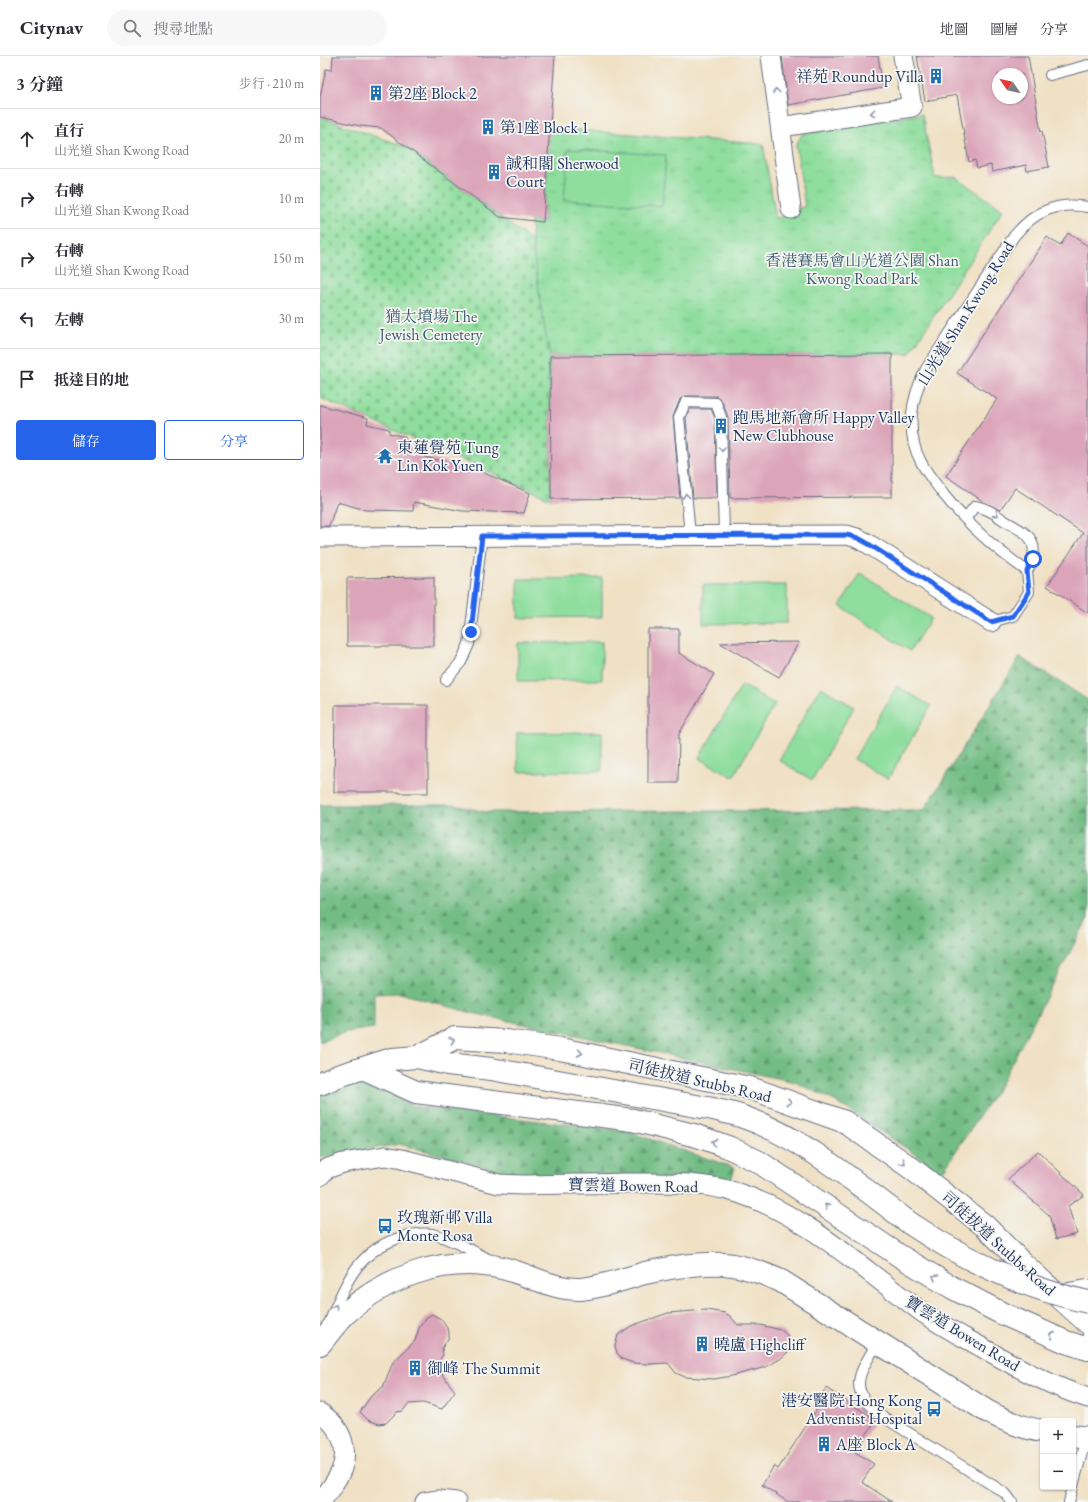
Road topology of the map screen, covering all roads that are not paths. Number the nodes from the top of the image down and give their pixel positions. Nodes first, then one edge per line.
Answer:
1 (771, 56) edge
2 (903, 56) edge
3 (1088, 65) edge
4 (1050, 75) dead end
5 (781, 127) junction
6 (1088, 207) edge
7 (791, 209) dead end
8 (965, 519) junction
9 (690, 535) junction
10 (724, 535) junction
11 (482, 536) junction
12 (320, 537) edge
13 (1027, 571) junction
14 (991, 622) joint
15 (446, 680) dead end
16 (417, 1057) junction
17 (363, 1068) junction
18 (320, 1084) edge
19 (320, 1176) edge
20 (503, 1268) junction
21 (1088, 1285) edge
22 (1049, 1288) junction
23 (1088, 1302) edge
24 (1088, 1323) edge
25 (1088, 1334) edge
26 (1088, 1339) edge
27 (878, 1342) junction
28 (320, 1344) edge
29 (1088, 1349) edge
30 (1088, 1398) edge
31 (320, 1413) edge
32 (1040, 1430) edge
33 (1082, 1437) edge
34 (1076, 1470) edge
35 (1072, 1490) edge
36 (321, 1502) edge
37 (425, 1502) edge
38 (456, 1502) edge
39 (1012, 1502) edge
40 (1069, 1502) edge

5 -> 1 street
2 -> 5 street
3 - 4 lane
5 - 7 street
6 - 8 lane, 山光道 Shan Kwong Road
8 - 13 lane, 山光道 Shan Kwong Road
8 -> 13 lane
9 - 10 street
9 -> 10 lane
9 - 11 street
10 - 14 street
11 - 12 street
11 - 15 lane
13 - 14 lane
16 - 17 main road, 司徒拔道 Stubbs Road
16 -> 22 main road, 司徒拔道 Stubbs Road
16 - 23 main road, bridge
17 - 18 main road, 司徒拔道 Stubbs Road
29 -> 17 main road
19 - 30 street, 寶雲道 Bowen Road
20 - 27 main road
20 - 28 main road
28 -> 20 lane
21 - 22 lane
22 - 24 main road, 司徒拔道 Stubbs Road
25 - 26 lane
27 - 32 main road
27 - 39 lane
31 - 36 street
33 - 34 lane
35 - 40 lane
37 - 38 street

